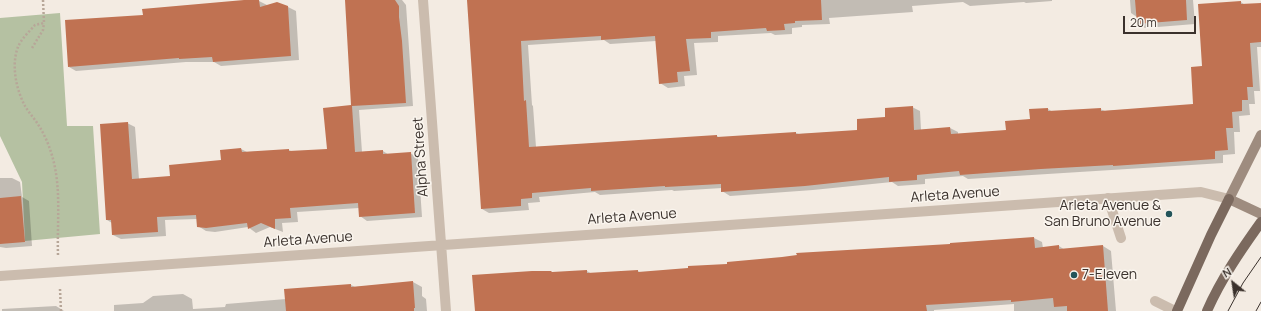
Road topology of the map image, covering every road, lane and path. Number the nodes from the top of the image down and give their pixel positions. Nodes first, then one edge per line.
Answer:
1 (43, 0) edge
2 (423, 0) edge
3 (44, 23) junction
4 (32, 48) dead end
5 (1261, 135) edge
6 (1108, 198) junction
7 (1229, 199) junction
8 (1261, 214) edge
9 (1261, 222) edge
10 (1120, 238) dead end
11 (442, 244) junction
12 (59, 272) junction
13 (0, 276) edge
14 (1155, 301) dead end
15 (62, 311) edge
16 (446, 311) edge
17 (1176, 311) edge
18 (1207, 311) edge

1 - 3 path
2 - 11 street, Alpha Street
3 - 4 path
3 - 12 path
5 - 7 main road
6 - 7 street, Arleta Avenue
6 - 10 street
6 - 11 street, Arleta Avenue
7 - 8 main road, Arleta Avenue
7 - 17 main road
9 - 18 main road
11 - 12 street, Arleta Avenue
11 - 16 street, Alpha Street
12 - 13 street, Arleta Avenue
12 - 15 path
14 - 17 street

